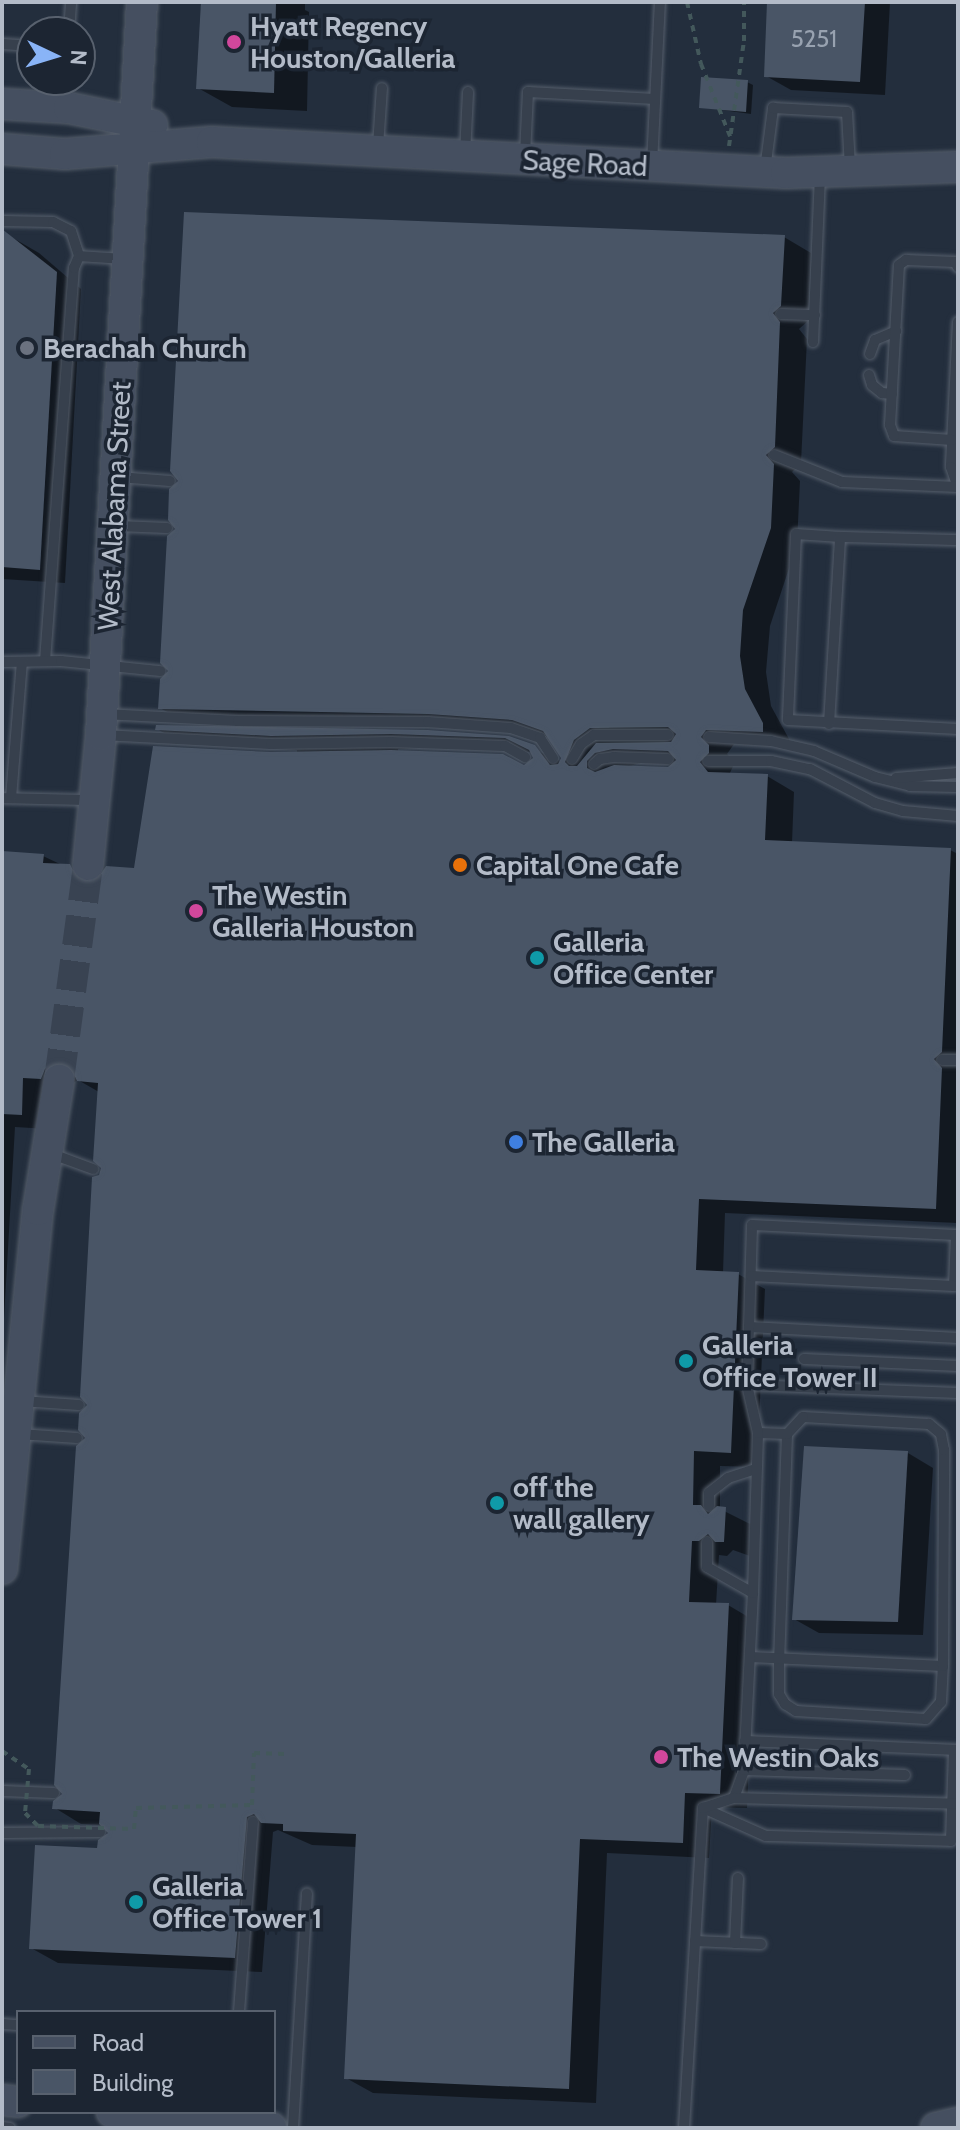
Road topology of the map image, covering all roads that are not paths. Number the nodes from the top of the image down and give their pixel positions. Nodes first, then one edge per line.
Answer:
1 (142, 2) edge
2 (660, 2) edge
3 (382, 88) dead end
4 (468, 92) dead end
5 (655, 99) junction
6 (2, 104) edge
7 (136, 135) junction
8 (2, 149) edge
9 (377, 152) junction
10 (465, 156) junction
11 (525, 160) junction
12 (652, 166) junction
13 (958, 167) edge
14 (835, 170) junction
15 (765, 172) junction
16 (2, 221) edge
17 (79, 256) junction
18 (129, 259) junction
19 (958, 267) edge
20 (781, 314) dead end
21 (815, 315) junction
22 (958, 322) edge
23 (896, 331) junction
24 (813, 342) dead end
25 (870, 354) dead end
26 (869, 375) dead end
27 (892, 394) junction
28 (952, 440) junction
29 (774, 455) dead end
30 (116, 477) junction
31 (170, 481) dead end
32 (958, 487) edge
33 (113, 525) junction
34 (167, 528) dead end
35 (840, 537) junction
36 (958, 540) edge
37 (45, 661) junction
38 (2, 662) edge
39 (22, 662) junction
40 (105, 665) junction
41 (160, 671) dead end
42 (829, 724) junction
43 (102, 725) junction
44 (958, 729) edge
45 (668, 735) dead end
46 (709, 737) dead end
47 (525, 757) dead end
48 (553, 758) dead end
49 (572, 759) dead end
50 (668, 759) dead end
51 (708, 761) dead end
52 (594, 764) dead end
53 (958, 773) edge
54 (875, 777) junction
55 (958, 787) edge
56 (6, 798) edge
57 (97, 800) junction
58 (958, 816) edge
59 (88, 865) tunnel mouth
60 (942, 1060) dead end
61 (958, 1060) edge
62 (59, 1080) tunnel mouth
63 (50, 1153) junction
64 (93, 1169) dead end
65 (751, 1276) junction
66 (749, 1327) junction
67 (958, 1338) edge
68 (804, 1359) dead end
69 (958, 1366) edge
70 (747, 1385) junction
71 (958, 1393) edge
72 (79, 1405) dead end
73 (12, 1420) edge
74 (758, 1433) junction
75 (787, 1434) junction
76 (77, 1438) dead end
77 (756, 1469) junction
78 (709, 1506) dead end
79 (707, 1542) dead end
80 (2, 1569) edge
81 (753, 1593) junction
82 (750, 1657) junction
83 (779, 1659) junction
84 (943, 1666) junction
85 (745, 1741) junction
86 (956, 1750) edge
87 (744, 1770) junction
88 (905, 1775) dead end
89 (2, 1791) edge
90 (54, 1793) dead end
91 (734, 1798) junction
92 (955, 1804) edge
93 (703, 1808) junction
94 (253, 1822) dead end
95 (100, 1832) dead end
96 (2, 1833) edge
97 (738, 1878) dead end
98 (307, 1893) dead end
99 (695, 1941) junction
100 (735, 1943) junction
101 (761, 1944) dead end
102 (239, 2010) edge
103 (152, 2114) edge
104 (232, 2118) edge
105 (958, 2123) edge
106 (2, 2127) edge
107 (10, 2128) edge
108 (271, 2128) edge
109 (293, 2128) edge
110 (684, 2128) edge
111 (936, 2128) edge

1 - 7 main road, West Alabama Street
2 - 5 lane
3 - 9 lane
4 - 10 lane
5 - 11 lane
5 - 12 lane
6 - 7 main road, Sage Road
7 - 8 main road, Sage Road
7 - 9 main road, Sage Road
7 - 18 main road, West Alabama Street
9 - 10 main road, Sage Road
10 - 11 main road, Sage Road
11 - 12 main road, Sage Road
12 - 15 main road, Sage Road
13 - 14 main road, Sage Road
14 - 15 main road, Sage Road
14 - 15 lane
14 - 21 lane
16 - 17 lane
17 - 18 lane
17 - 37 lane
18 - 30 main road, West Alabama Street
19 - 23 lane
20 - 21 lane
21 - 24 lane
22 - 28 lane
23 - 25 lane
23 - 27 lane
26 - 27 lane
27 - 28 lane
28 - 32 lane
29 - 32 lane
30 - 31 lane
30 - 33 main road, West Alabama Street
33 - 34 lane
33 - 40 main road, West Alabama Street
35 - 36 lane
35 - 42 lane
35 - 42 lane
37 - 39 lane
37 - 40 lane
38 - 39 lane
39 - 56 lane
40 - 41 lane
40 - 43 main road, West Alabama Street
42 - 44 lane
43 - 47 lane
43 - 48 lane
43 - 57 main road, West Alabama Street
45 - 49 lane
46 - 54 lane
50 - 52 lane
51 - 58 lane
53 - 54 lane
54 - 55 lane
56 - 57 lane
57 - 59 main road, West Alabama Street
60 - 61 lane
62 - 63 main road
63 - 64 lane
63 - 73 main road
65 - 65 lane
65 - 66 lane
66 - 67 lane
66 - 70 lane
68 - 69 lane
70 - 71 lane
70 - 74 lane
72 - 73 lane
73 - 76 lane
73 - 80 main road
74 - 75 lane
74 - 77 lane
75 - 83 lane
75 - 84 lane
77 - 78 lane
77 - 81 lane
79 - 81 lane
81 - 82 lane
82 - 83 lane
82 - 85 lane
83 - 84 lane
83 - 84 lane
85 - 86 lane
85 - 87 lane
86 - 92 lane
87 - 88 lane
87 - 91 lane
89 - 90 lane
91 - 92 lane
91 - 93 lane
92 - 93 lane
93 - 99 lane
94 - 102 lane
95 - 96 lane
97 - 100 lane
98 - 109 lane
99 - 100 lane
99 - 110 lane
100 - 101 lane
103 - 104 main road
104 - 108 main road
105 - 111 main road
106 - 107 lane

